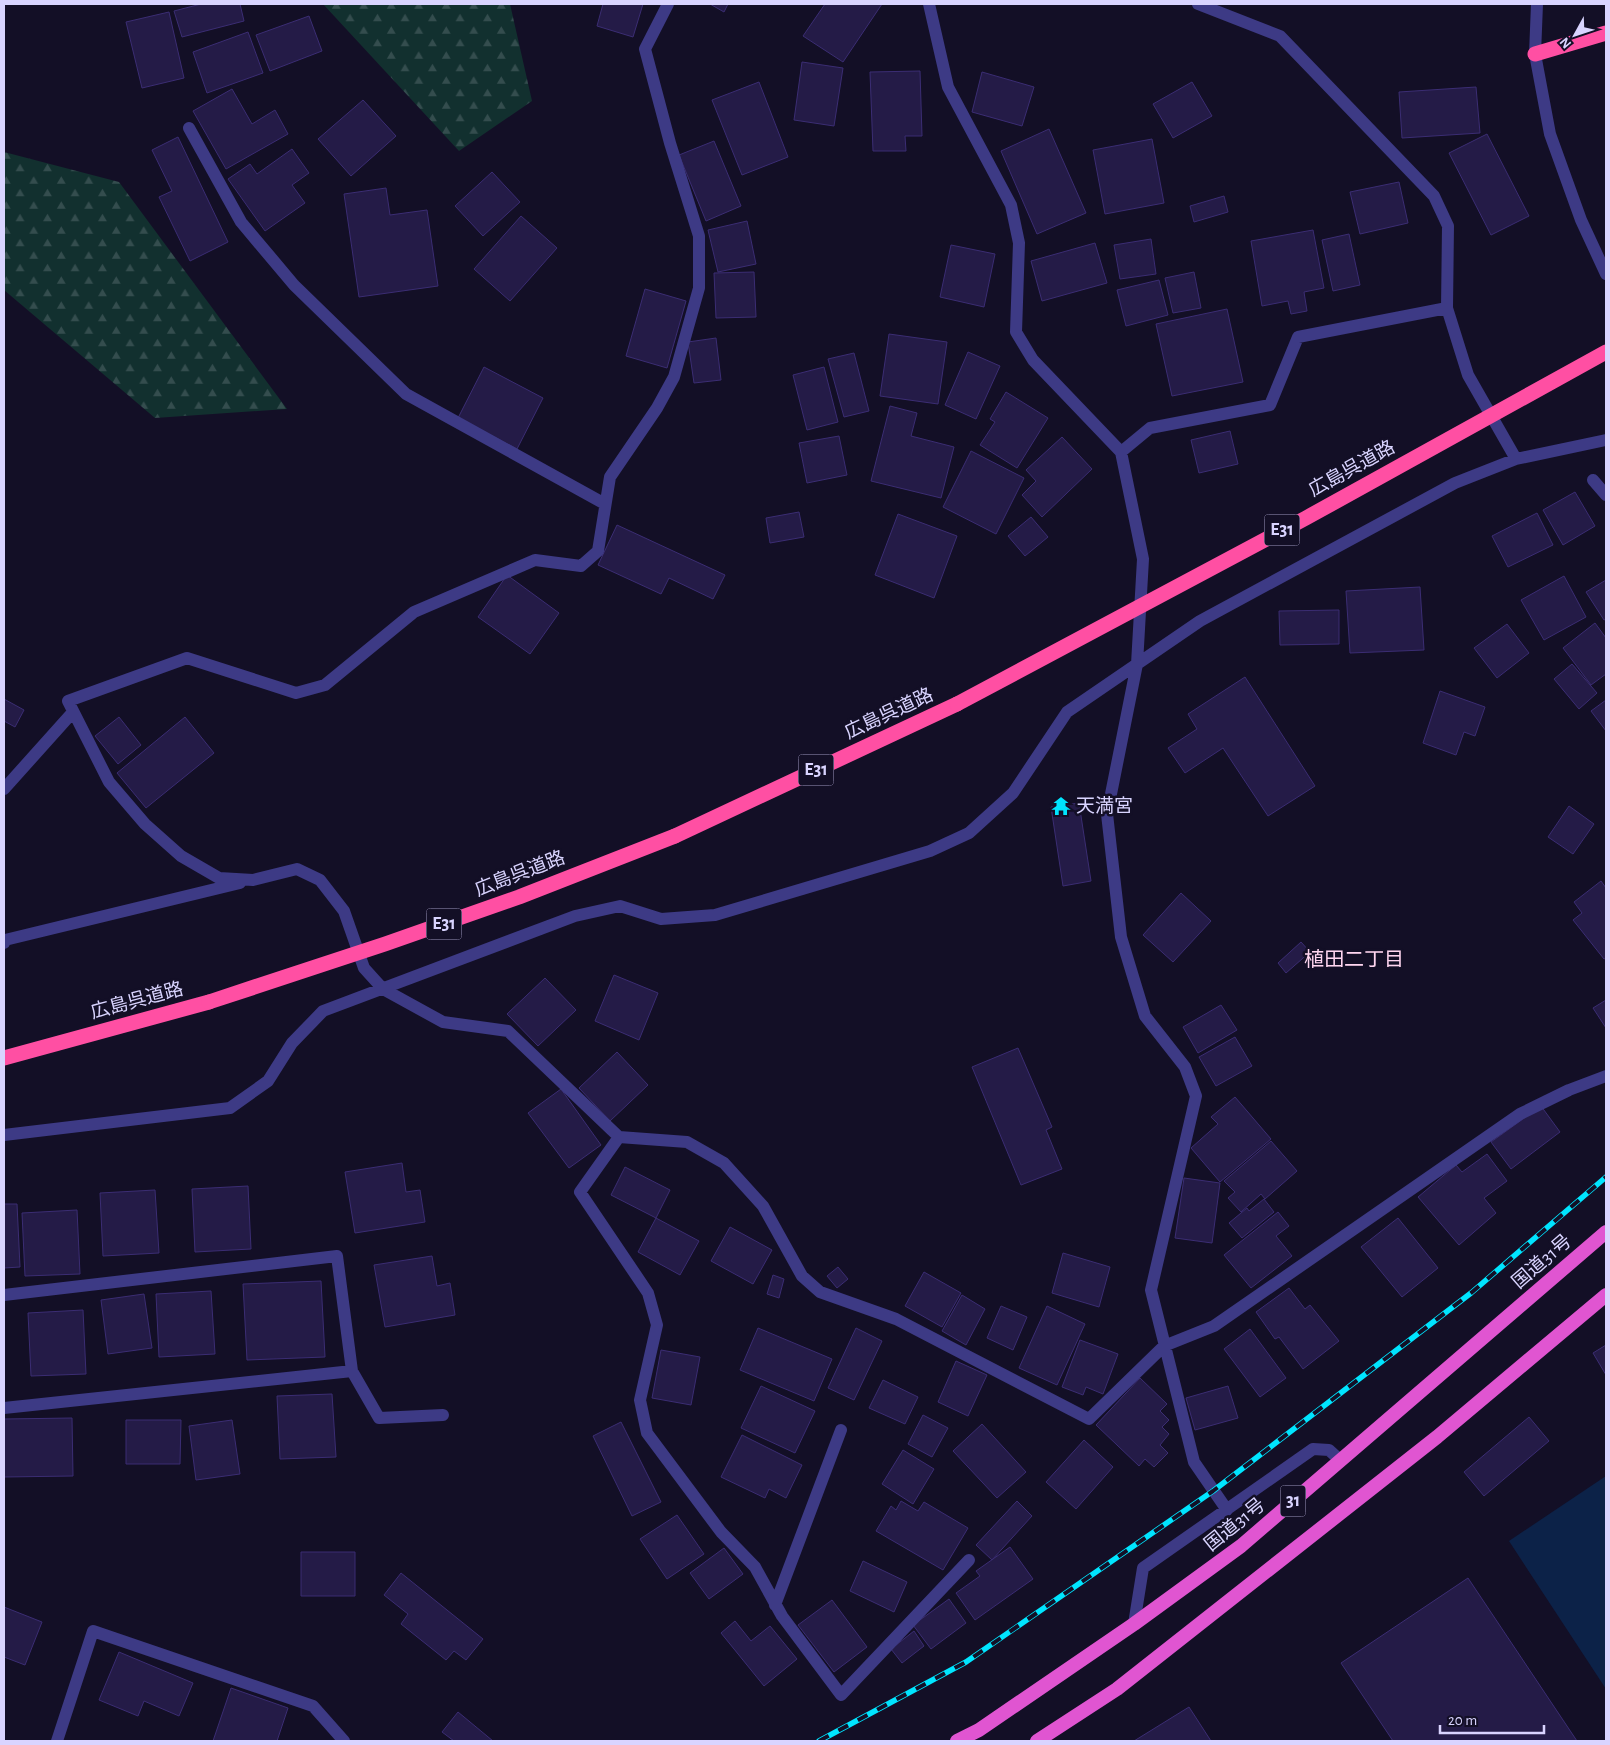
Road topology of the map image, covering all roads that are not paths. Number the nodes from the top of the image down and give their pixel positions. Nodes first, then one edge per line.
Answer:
1 (668, 4) edge
2 (929, 4) edge
3 (1198, 4) edge
4 (1537, 4) edge
5 (1606, 33) edge
6 (1535, 54) junction
7 (189, 128) dead end
8 (1606, 274) edge
9 (1448, 308) junction
10 (1606, 352) edge
11 (1606, 440) edge
12 (1121, 452) junction
13 (1516, 459) junction
14 (1593, 480) dead end
15 (1606, 495) edge
16 (605, 504) junction
17 (1137, 664) junction
18 (73, 712) junction
19 (4, 789) edge
20 (253, 880) junction
21 (4, 940) edge
22 (382, 989) junction
23 (4, 1058) edge
24 (1606, 1076) edge
25 (4, 1135) edge
26 (619, 1136) junction
27 (1606, 1232) edge
28 (4, 1295) edge
29 (1606, 1295) edge
30 (1164, 1346) junction
31 (352, 1371) junction
32 (4, 1408) edge
33 (443, 1415) dead end
34 (840, 1430) dead end
35 (1340, 1460) junction
36 (1227, 1510) junction
37 (969, 1560) dead end
38 (775, 1606) junction
39 (1134, 1624) junction
40 (57, 1741) edge
41 (344, 1741) edge
42 (957, 1741) edge
43 (1037, 1741) edge

1 - 16 street
2 - 12 street
3 - 9 street
4 - 6 street
5 - 6 highway
6 - 8 street
7 - 16 street
9 - 12 street
9 - 13 street
10 - 23 highway, 広島呉道路 / E31, bridge
11 - 13 street
12 - 17 street
13 - 17 street
14 - 15 street
16 - 18 street
17 - 22 street
17 - 30 street
18 - 19 street
18 - 20 street
20 - 21 street
20 - 22 street
22 - 25 street
22 - 26 street
24 - 30 street
26 - 30 street
26 - 38 street
27 - 35 highway, 国道31号 / 31
28 - 31 street
29 - 43 highway, 31
30 - 36 street
31 - 32 street
31 - 33 street
34 - 38 street
35 - 36 street
35 - 39 highway, 国道31号 / 31
36 - 39 street
37 - 38 street
39 - 42 highway, 国道31号 / 31
40 - 41 street

